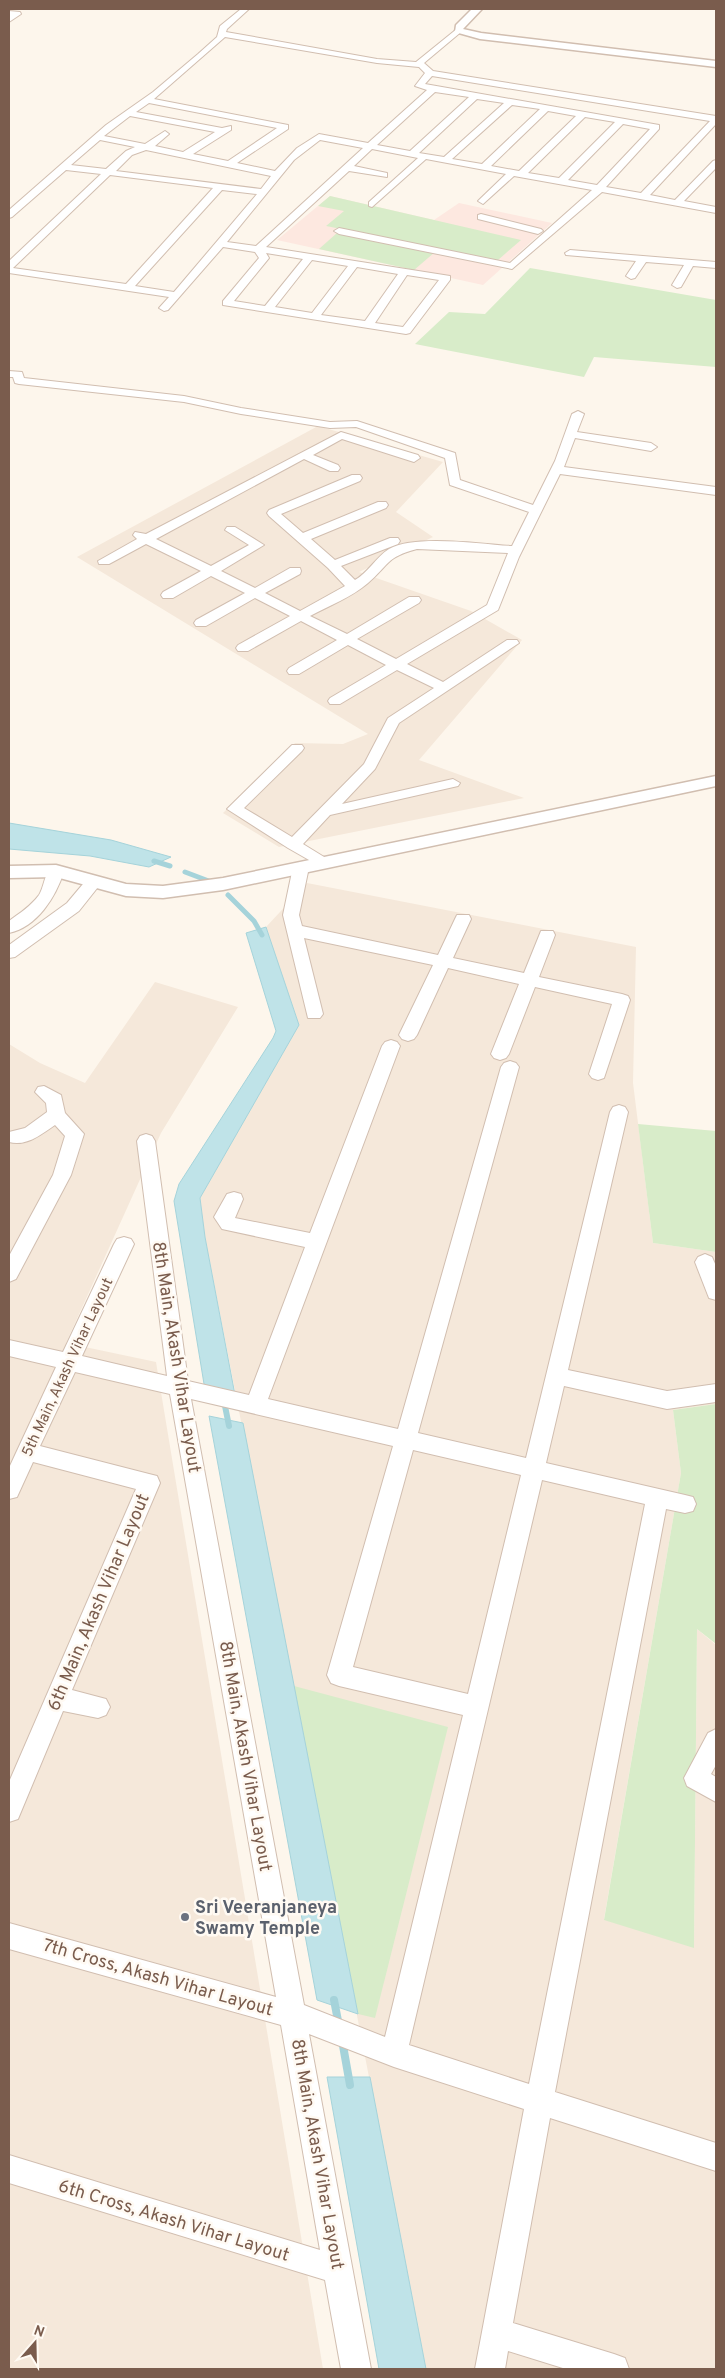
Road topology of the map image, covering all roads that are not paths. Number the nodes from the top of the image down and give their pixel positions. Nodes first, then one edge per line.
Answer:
1 (245, 9) edge
2 (477, 9) edge
3 (17, 12) edge
4 (9, 20) edge
5 (458, 30) junction
6 (222, 34) junction
7 (716, 64) edge
8 (424, 65) junction
9 (430, 73) junction
10 (432, 90) junction
11 (474, 97) junction
12 (146, 100) junction
13 (509, 103) junction
14 (545, 109) junction
15 (128, 113) junction
16 (583, 114) junction
17 (244, 118) junction
18 (716, 119) edge
19 (621, 121) junction
20 (223, 131) junction
21 (165, 134) dead end
22 (98, 137) junction
23 (146, 146) junction
24 (374, 146) junction
25 (413, 152) junction
26 (426, 155) junction
27 (187, 156) junction
28 (447, 159) junction
29 (716, 163) edge
30 (230, 164) junction
31 (65, 167) junction
32 (484, 167) junction
33 (348, 168) junction
34 (108, 172) junction
35 (517, 173) junction
36 (275, 174) junction
37 (384, 175) dead end
38 (164, 180) junction
39 (561, 182) junction
40 (220, 186) junction
41 (598, 190) junction
42 (264, 192) junction
43 (643, 197) junction
44 (483, 202) dead end
45 (677, 203) junction
46 (372, 204) dead end
47 (716, 210) edge
48 (11, 211) edge
49 (481, 217) dead end
50 (546, 224) dead end
51 (339, 231) dead end
52 (538, 231) junction
53 (221, 244) junction
54 (258, 249) junction
55 (570, 253) dead end
56 (309, 258) junction
57 (643, 259) junction
58 (499, 263) junction
59 (690, 263) junction
60 (354, 265) junction
61 (716, 265) edge
62 (9, 266) edge
63 (9, 270) edge
64 (404, 272) junction
65 (631, 276) dead end
66 (677, 286) dead end
67 (128, 288) junction
68 (176, 295) junction
69 (164, 308) dead end
70 (268, 309) junction
71 (315, 316) junction
72 (368, 325) junction
73 (9, 374) edge
74 (578, 414) dead end
75 (571, 434) junction
76 (651, 447) dead end
77 (304, 455) junction
78 (415, 458) dead end
79 (334, 468) dead end
80 (557, 470) junction
81 (356, 478) dead end
82 (716, 491) edge
83 (382, 505) dead end
84 (536, 510) junction
85 (231, 530) dead end
86 (142, 537) junction
87 (302, 538) junction
88 (394, 541) dead end
89 (516, 550) junction
90 (104, 562) dead end
91 (333, 565) junction
92 (211, 571) junction
93 (295, 571) dead end
94 (353, 586) junction
95 (254, 593) junction
96 (168, 595) dead end
97 (414, 600) dead end
98 (301, 617) junction
99 (201, 623) dead end
100 (347, 640) junction
101 (512, 644) dead end
102 (243, 648) dead end
103 (397, 664) junction
104 (294, 671) dead end
105 (444, 688) junction
106 (334, 702) dead end
107 (297, 748) dead end
108 (716, 781) edge
109 (453, 783) dead end
110 (325, 812) junction
111 (293, 845) junction
112 (323, 863) junction
113 (301, 868) junction
114 (56, 871) junction
115 (9, 872) edge
116 (94, 882) junction
117 (463, 919) dead end
118 (9, 928) edge
119 (294, 930) junction
120 (546, 935) dead end
121 (9, 953) edge
122 (442, 962) junction
123 (529, 980) junction
124 (314, 1014) dead end
125 (408, 1035) dead end
126 (391, 1046) dead end
127 (598, 1074) dead end
128 (44, 1092) dead end
129 (619, 1112) dead end
130 (56, 1115) junction
131 (16, 1137) dead end
132 (146, 1141) dead end
133 (234, 1198) dead end
134 (317, 1242) junction
135 (124, 1244) dead end
136 (705, 1262) dead end
137 (9, 1274) edge
138 (716, 1292) edge
139 (9, 1348) edge
140 (70, 1362) junction
141 (556, 1376) junction
142 (184, 1390) junction
143 (716, 1393) edge
144 (255, 1404) junction
145 (405, 1439) junction
146 (27, 1452) junction
147 (534, 1469) junction
148 (9, 1490) edge
149 (657, 1498) junction
150 (685, 1504) dead end
151 (57, 1698) junction
152 (98, 1707) dead end
153 (477, 1707) junction
154 (716, 1741) edge
155 (716, 1790) edge
156 (9, 1810) edge
157 (9, 1936) edge
158 (300, 2018) junction
159 (394, 2054) junction
160 (540, 2099) junction
161 (716, 2157) edge
162 (9, 2169) edge
163 (339, 2270) junction
164 (497, 2334) junction
165 (356, 2369) edge
166 (490, 2369) edge
167 (614, 2369) edge

1 - 6 street
2 - 5 street
3 - 4 street
5 - 7 street
5 - 8 street
6 - 8 street
6 - 12 street
8 - 9 street
9 - 10 street
9 - 18 street
10 - 11 street
10 - 24 street
11 - 13 street
11 - 25 street
12 - 15 street
12 - 17 street
13 - 14 street
13 - 28 street
14 - 16 street
14 - 32 street
15 - 20 street
15 - 22 street
16 - 19 street
16 - 35 street
17 - 20 street
17 - 30 street
18 - 43 street
19 - 39 street
19 - 41 street
20 - 27 street
21 - 23 street
22 - 23 street
22 - 31 street
23 - 27 street
23 - 34 street
24 - 25 street
24 - 33 street
24 - 36 street
25 - 26 street
26 - 28 street
26 - 46 street
27 - 30 street
27 - 38 street
28 - 32 street
29 - 45 street
30 - 36 street
31 - 34 street
31 - 48 street
32 - 35 street
33 - 37 street
33 - 54 street
34 - 38 street
34 - 62 street
35 - 39 street
35 - 44 street
36 - 42 street
38 - 40 street
39 - 41 street
40 - 42 street
40 - 67 street
41 - 43 street
41 - 58 street
42 - 53 street
43 - 45 street
45 - 47 street
49 - 52 street
50 - 52 street
51 - 58 street
52 - 58 street
53 - 54 street
53 - 68 street
54 - 56 street
54 - 70 street
55 - 57 street
56 - 60 street
56 - 70 street
57 - 59 street
57 - 65 street
59 - 61 street
59 - 66 street
60 - 64 street
60 - 71 street
63 - 67 street
64 - 72 street
64 - 72 street
67 - 68 street
68 - 69 street
70 - 71 street
71 - 72 street
73 - 84 street
74 - 75 street
75 - 76 street
75 - 80 street
77 - 78 street
77 - 79 street
77 - 86 street
80 - 82 street
80 - 84 street
81 - 87 street
83 - 87 street
84 - 89 street
85 - 92 street
86 - 90 street
86 - 92 street
87 - 91 street
88 - 91 street
89 - 94 street
89 - 103 street
91 - 94 street
92 - 95 street
92 - 96 street
93 - 95 street
94 - 98 street
95 - 98 street
95 - 99 street
97 - 100 street
98 - 100 street
98 - 102 street
100 - 103 street
100 - 104 street
101 - 105 street
103 - 105 street
103 - 106 street
105 - 110 street
107 - 111 street
108 - 112 street
109 - 110 street
110 - 111 street
111 - 112 street
112 - 113 street
113 - 116 street
113 - 119 street
114 - 115 street
114 - 116 street
114 - 118 street
116 - 121 street
117 - 122 street
119 - 122 street
119 - 124 street
120 - 123 street
122 - 123 street
122 - 125 street
123 - 127 street
123 - 145 street
126 - 134 street
128 - 130 street
129 - 141 street
130 - 131 street
130 - 137 street
132 - 142 street, 8th Main, Akash Vihar Layout
133 - 134 street
134 - 144 street
135 - 140 street, 5th Main, Akash Vihar Layout
136 - 138 street
139 - 140 street
140 - 142 street
140 - 146 street, 5th Main, Akash Vihar Layout
141 - 143 street
141 - 147 street
142 - 144 street
142 - 158 street, 8th Main, Akash Vihar Layout
144 - 145 street
145 - 147 street
145 - 153 street
146 - 148 street, 5th Main, Akash Vihar Layout
146 - 151 street, 6th Main, Akash Vihar Layout
147 - 149 street
147 - 153 street
149 - 150 street
149 - 160 street
151 - 152 street
151 - 156 street, 6th Main, Akash Vihar Layout
153 - 159 street
154 - 155 street
157 - 158 street, 7th Cross, Akash Vihar Layout
158 - 159 street
158 - 163 street, 8th Main, Akash Vihar Layout
159 - 160 street
160 - 161 street
160 - 164 street
162 - 163 street, 6th Cross, Akash Vihar Layout
163 - 165 street, 8th Main, Akash Vihar Layout
164 - 166 street
164 - 167 street

